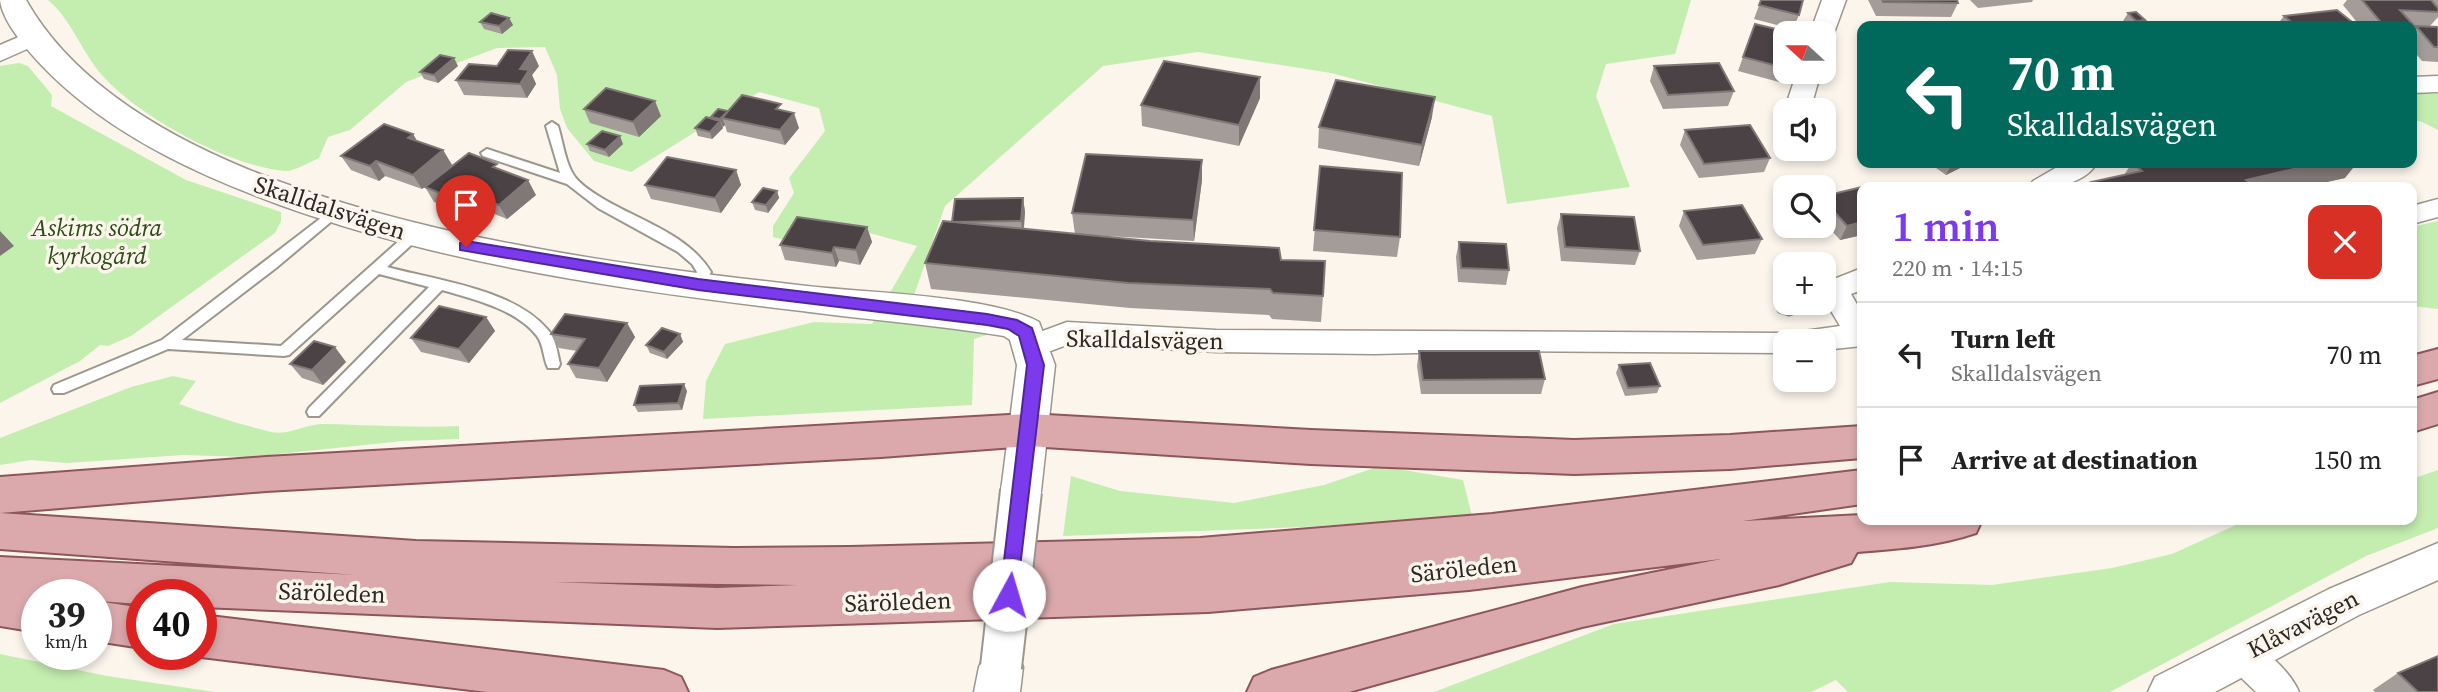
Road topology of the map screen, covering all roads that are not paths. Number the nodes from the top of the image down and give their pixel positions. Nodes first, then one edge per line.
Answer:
1 (12, 0) edge
2 (1834, 0) edge
3 (1826, 21) edge
4 (34, 37) junction
5 (0, 54) edge
6 (2438, 84) edge
7 (2417, 85) edge
8 (552, 126) dead end
9 (487, 153) dead end
10 (2075, 168) edge
11 (569, 180) junction
12 (2051, 182) edge
13 (2438, 208) edge
14 (334, 212) junction
15 (2417, 214) edge
16 (414, 235) junction
17 (377, 270) junction
18 (1857, 280) edge
19 (698, 284) junction
20 (438, 286) junction
21 (1836, 290) edge
22 (1836, 302) edge
23 (1857, 330) edge
24 (1857, 335) edge
25 (1836, 337) edge
26 (1773, 342) edge
27 (167, 344) junction
28 (1032, 347) junction
29 (553, 364) dead end
30 (2438, 364) edge
31 (2417, 370) edge
32 (59, 389) dead end
33 (2438, 408) edge
34 (314, 412) dead end
35 (2417, 414) edge
36 (1028, 430) junction
37 (1857, 442) edge
38 (1857, 488) edge
39 (0, 495) edge
40 (1933, 525) edge
41 (0, 531) edge
42 (1900, 531) junction
43 (2438, 561) edge
44 (0, 576) edge
45 (0, 606) edge
46 (21, 609) edge
47 (217, 638) edge
48 (2242, 655) junction
49 (999, 680) edge
50 (664, 692) edge
51 (1271, 692) edge
52 (2171, 692) edge
53 (2281, 692) edge

1 - 4 street, Skalldalsvägen
2 - 3 street
4 - 5 street
4 - 14 street, Skalldalsvägen
6 - 7 street
8 - 11 lane
9 - 11 lane
10 - 12 street
11 - 19 lane
13 - 15 street
14 - 16 street, Skalldalsvägen
14 - 27 lane
16 - 17 lane
16 - 19 street, Skalldalsvägen
17 - 20 lane
17 - 27 lane
18 - 21 street
19 - 28 street, Skalldalsvägen
20 - 29 lane
20 - 34 lane
22 - 23 street
24 - 25 street
26 - 28 street, Skalldalsvägen
27 - 32 lane
28 - 36 street
30 - 31 main road
33 - 35 main road
36 - 37 main road
36 - 39 main road
36 - 49 street, bridge
38 - 41 main road, Säröleden
40 - 42 main road, Säröleden
42 - 44 main road, Säröleden
42 - 51 main road
43 - 48 street, Klåvavägen
45 - 46 main road
47 - 50 main road
48 - 52 street, Klåvavägen
48 - 53 street

